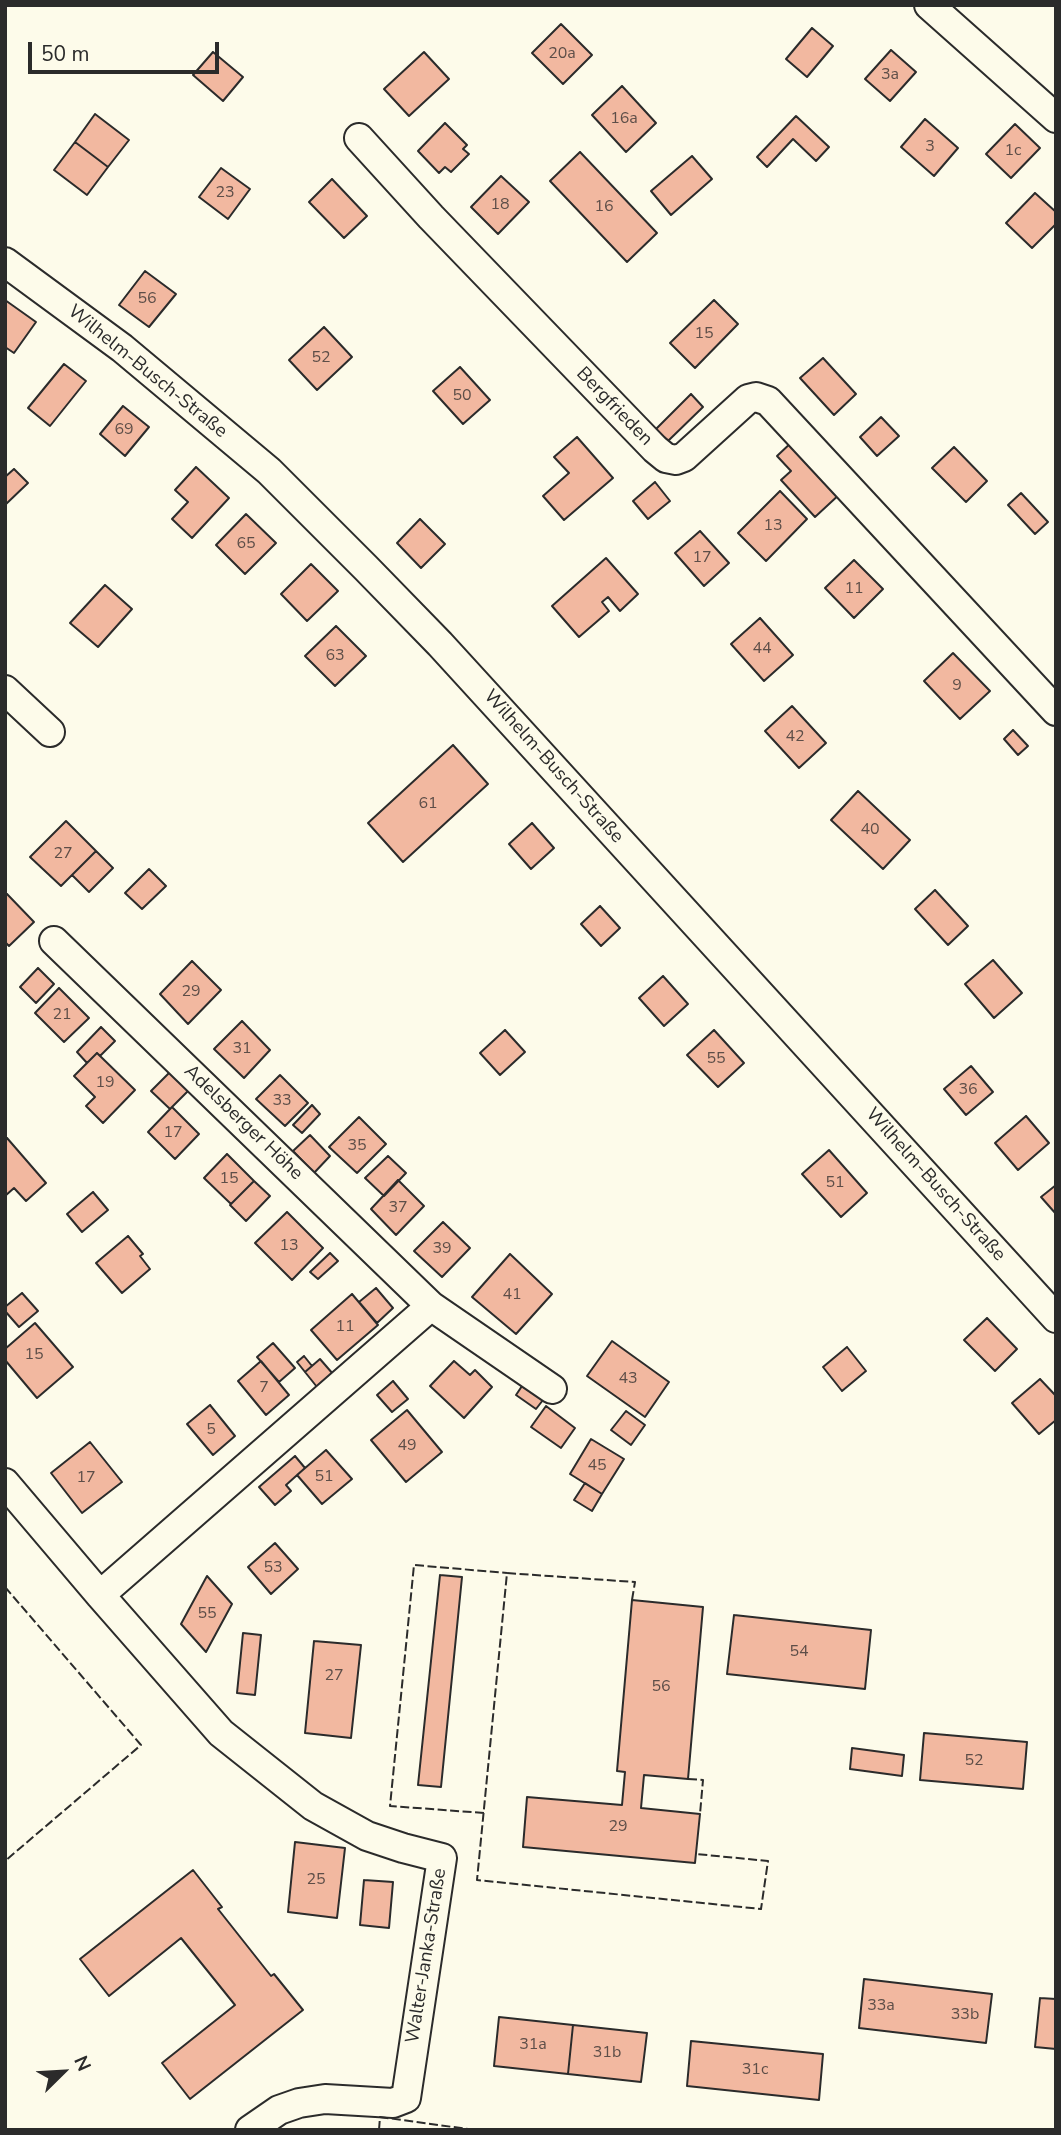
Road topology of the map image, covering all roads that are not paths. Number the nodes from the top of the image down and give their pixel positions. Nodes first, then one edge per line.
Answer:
1 (929, 5) edge
2 (1056, 118) edge
3 (359, 138) dead end
4 (5, 261) edge
5 (5, 690) edge
6 (1056, 711) edge
7 (50, 732) dead end
8 (54, 940) dead end
9 (431, 1306) junction
10 (1056, 1318) edge
11 (552, 1389) dead end
12 (5, 1483) edge
13 (100, 1595) junction
14 (250, 2130) edge

1 - 2 street
3 - 6 street, Bergfrieden
4 - 10 street, Wilhelm-Busch-Straße
5 - 7 street
8 - 9 street, Adelsberger Höhe
9 - 11 street, Adelsberger Höhe
9 - 13 street
12 - 13 street, Walter-Janka-Straße
13 - 14 street, Walter-Janka-Straße

